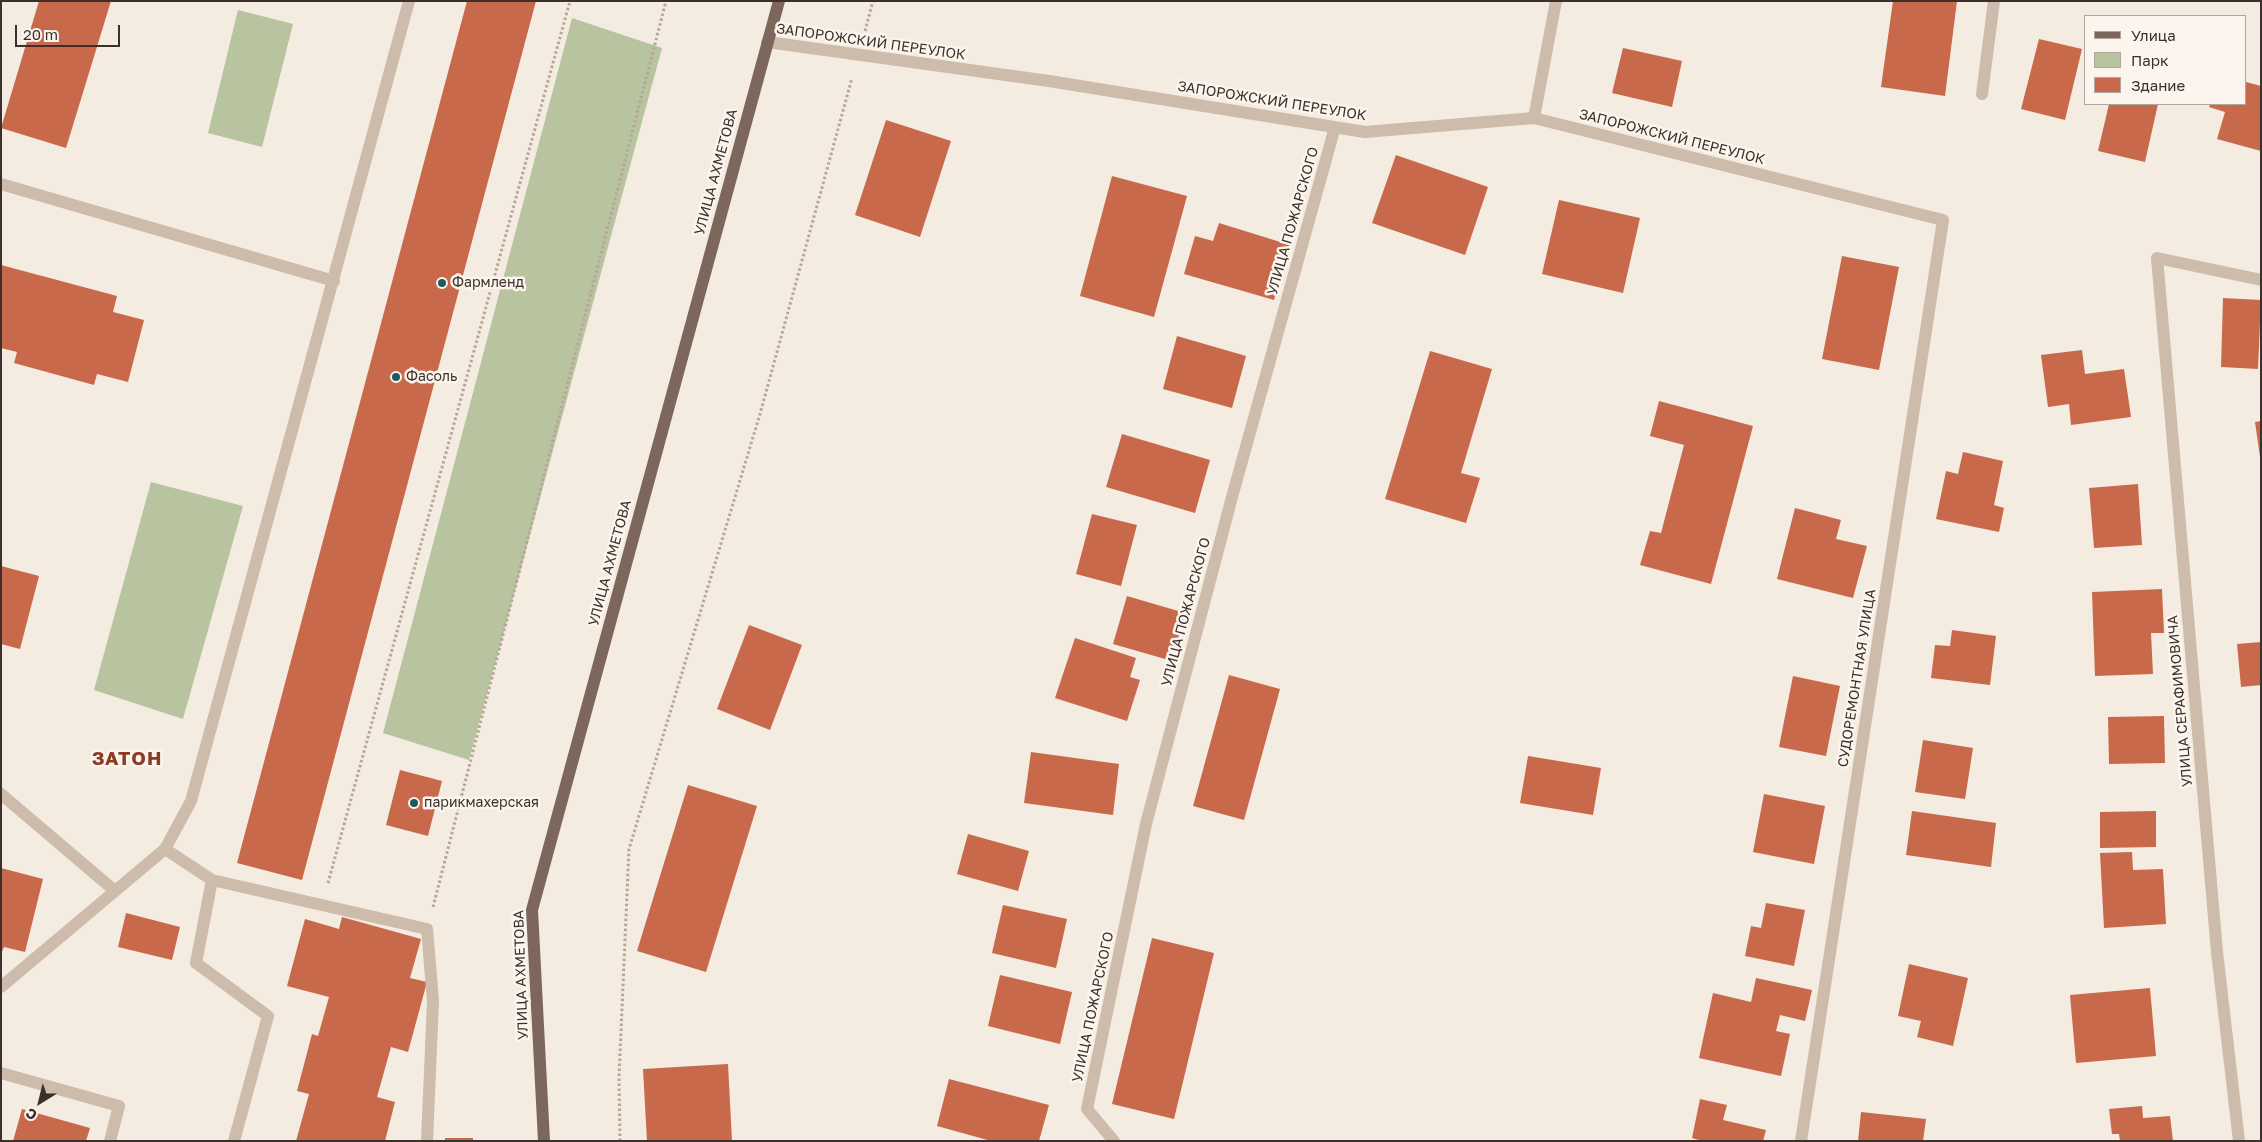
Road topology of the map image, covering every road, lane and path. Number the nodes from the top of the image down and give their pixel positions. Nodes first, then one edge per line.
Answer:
1 (409, 1) edge
2 (570, 1) edge
3 (666, 1) edge
4 (779, 1) edge
5 (873, 1) edge
6 (1556, 1) edge
7 (1994, 1) edge
8 (767, 42) junction
9 (858, 55) junction
10 (1982, 94) dead end
11 (1534, 118) junction
12 (1335, 127) junction
13 (1, 184) edge
14 (1943, 220) joint
15 (2261, 280) edge
16 (334, 281) junction
17 (1, 794) edge
18 (165, 849) junction
19 (212, 880) junction
20 (115, 891) junction
21 (322, 905) junction
22 (427, 929) junction
23 (1, 987) edge
24 (1, 1073) edge
25 (110, 1141) edge
26 (234, 1141) edge
27 (427, 1141) edge
28 (544, 1141) edge
29 (620, 1141) edge
30 (1114, 1141) edge
31 (1801, 1141) edge
32 (2239, 1141) edge

1 - 16 street
2 - 21 path
3 - 22 path
4 - 8 main road, УЛИЦА АХМЕТОВА
5 - 9 path
6 - 11 street
7 - 10 street
8 - 9 street, ЗАПОРОЖСКИЙ ПЕРЕУЛОК
8 - 28 main road, УЛИЦА АХМЕТОВА
9 - 12 street, ЗАПОРОЖСКИЙ ПЕРЕУЛОК
9 - 29 path
11 - 12 street, ЗАПОРОЖСКИЙ ПЕРЕУЛОК
11 - 14 street, ЗАПОРОЖСКИЙ ПЕРЕУЛОК
12 - 30 street, УЛИЦА ПОЖАРСКОГО
13 - 16 street
14 - 31 street, СУДОРЕМОНТНАЯ УЛИЦА
15 - 32 street, УЛИЦА СЕРАФИМОВИЧА
16 - 18 street
17 - 20 street
18 - 19 street
18 - 20 street
19 - 21 street
19 - 26 street
20 - 23 street
21 - 22 street
22 - 27 street
24 - 25 street

